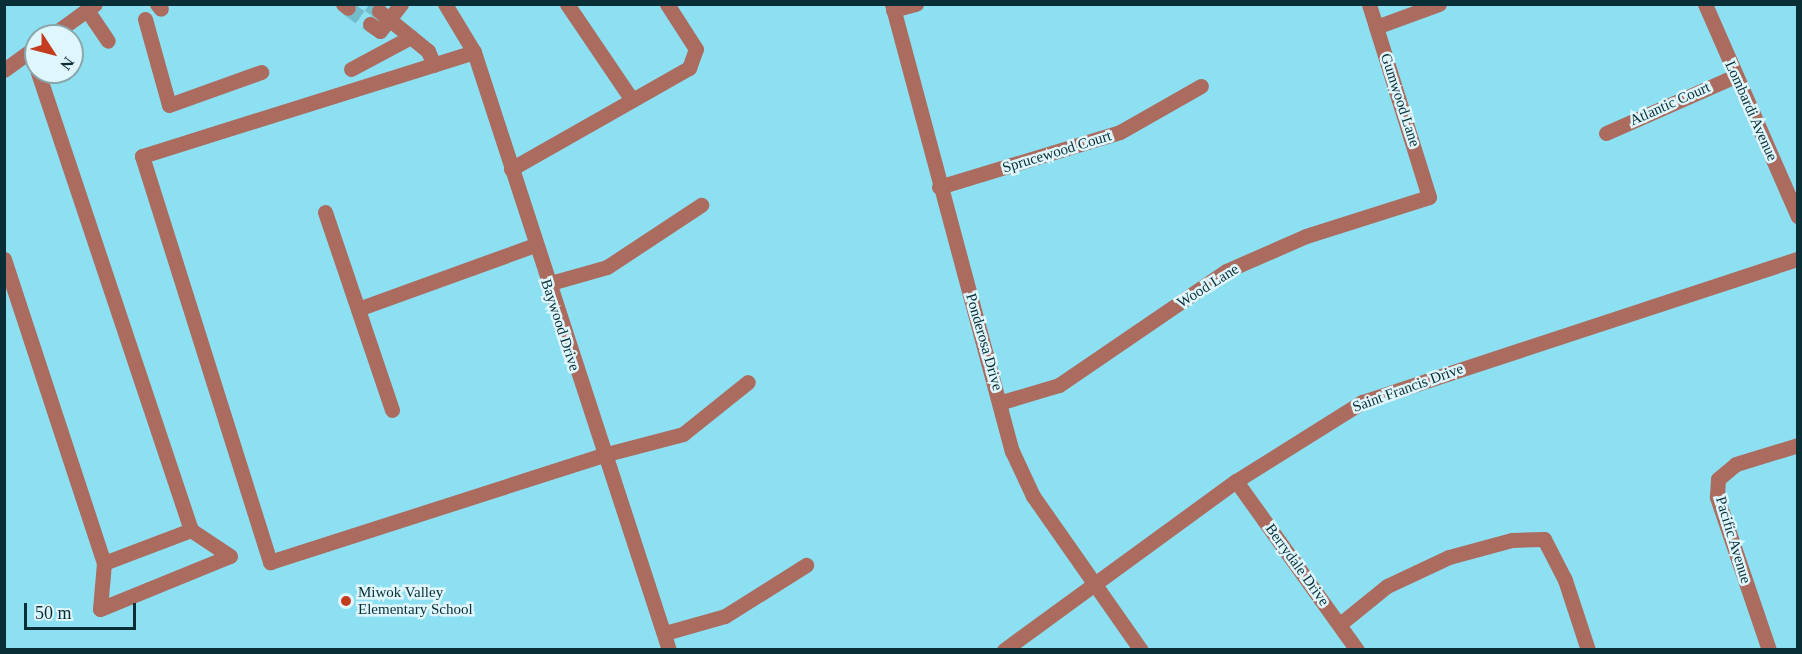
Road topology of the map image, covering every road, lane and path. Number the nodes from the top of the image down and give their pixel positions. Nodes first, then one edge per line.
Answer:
1 (401, 4) edge
2 (445, 4) edge
3 (567, 4) edge
4 (667, 4) edge
5 (916, 4) edge
6 (1369, 4) edge
7 (1438, 4) edge
8 (1705, 4) edge
9 (91, 7) edge
10 (893, 7) edge
11 (145, 19) dead end
12 (68, 24) edge
13 (1376, 27) junction
14 (411, 37) junction
15 (108, 41) dead end
16 (474, 52) junction
17 (24, 59) edge
18 (434, 65) junction
19 (351, 69) dead end
20 (4, 70) edge
21 (261, 72) dead end
22 (1734, 76) junction
23 (42, 84) edge
24 (1201, 86) dead end
25 (632, 100) junction
26 (1606, 133) dead end
27 (511, 169) junction
28 (939, 187) junction
29 (1429, 197) joint
30 (701, 206) dead end
31 (325, 212) dead end
32 (1797, 217) edge
33 (535, 245) junction
34 (4, 259) edge
35 (1797, 259) edge
36 (547, 284) junction
37 (357, 309) junction
38 (748, 382) dead end
39 (1002, 402) junction
40 (392, 410) dead end
41 (1797, 445) edge
42 (603, 455) junction
43 (1236, 481) junction
44 (191, 530) junction
45 (105, 563) junction
46 (806, 565) dead end
47 (1094, 584) junction
48 (1340, 624) junction
49 (665, 633) junction
50 (669, 650) edge
51 (1004, 650) edge
52 (1141, 650) edge
53 (1357, 650) edge
54 (1588, 650) edge
55 (1769, 650) edge

1 - 14 street
2 - 16 street, Baywood Drive
3 - 25 street
4 - 25 street
5 - 10 street
6 - 13 street, Gumwood Lane
7 - 13 street
8 - 22 street, Lombardi Avenue
9 - 12 street
9 - 15 street
10 - 28 street, Ponderosa Drive
11 - 21 street
13 - 29 street, Gumwood Lane
14 - 18 street
14 - 19 street
16 - 18 street
16 - 27 street, Baywood Drive
17 - 20 street
18 - 42 street
22 - 26 street, Atlantic Court
22 - 32 street, Lombardi Avenue
23 - 44 street
24 - 28 street, Sprucewood Court
25 - 27 street
27 - 33 street, Baywood Drive
28 - 39 street, Ponderosa Drive
29 - 39 street, Wood Lane
30 - 36 street
31 - 37 street
33 - 36 street, Baywood Drive
33 - 37 street
34 - 45 street
35 - 43 street, Saint Francis Drive
36 - 42 street, Baywood Drive
37 - 40 street
38 - 42 street
39 - 47 street, Ponderosa Drive
41 - 55 street, Pacific Avenue
42 - 49 street, Baywood Drive
43 - 47 street, Saint Francis Drive
43 - 48 street, Berrydale Drive
44 - 45 street
44 - 45 street
46 - 49 street
47 - 51 street, Saint Francis Drive
47 - 52 street, Ponderosa Drive
48 - 53 street, Berrydale Drive
48 - 54 street
49 - 50 street, Baywood Drive

